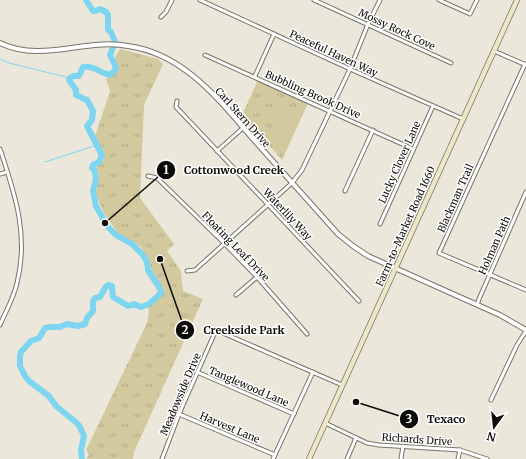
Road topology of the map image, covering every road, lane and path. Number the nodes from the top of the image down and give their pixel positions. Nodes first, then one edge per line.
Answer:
1 (172, 0) edge
2 (200, 0) edge
3 (314, 0) edge
4 (380, 0) edge
5 (439, 0) edge
6 (477, 0) edge
7 (517, 0) edge
8 (161, 17) dead end
9 (368, 24) junction
10 (274, 34) junction
11 (0, 43) edge
12 (494, 51) junction
13 (205, 55) dead end
14 (451, 63) dead end
15 (525, 65) edge
16 (350, 69) junction
17 (255, 76) junction
18 (177, 101) dead end
19 (433, 106) junction
20 (330, 111) junction
21 (463, 119) junction
22 (243, 128) junction
23 (373, 130) junction
24 (0, 148) edge
25 (413, 149) junction
26 (217, 151) junction
27 (7, 172) junction
28 (0, 174) edge
29 (148, 176) dead end
30 (292, 183) junction
31 (345, 191) dead end
32 (526, 192) edge
33 (269, 205) junction
34 (380, 224) dead end
35 (225, 244) junction
36 (396, 268) junction
37 (187, 270) dead end
38 (490, 274) junction
39 (257, 277) junction
40 (526, 290) edge
41 (236, 295) dead end
42 (359, 301) dead end
43 (477, 305) junction
44 (1, 320) edge
45 (0, 325) edge
46 (526, 331) edge
47 (307, 334) dead end
48 (197, 372) junction
49 (313, 372) junction
50 (342, 385) junction
51 (491, 400) dead end
52 (179, 414) junction
53 (294, 414) junction
54 (325, 424) junction
55 (356, 438) junction
56 (402, 446) junction
57 (460, 450) junction
58 (275, 455) junction
59 (162, 459) edge
60 (273, 459) edge
61 (309, 459) edge
62 (347, 459) edge
63 (401, 459) edge
64 (458, 459) edge
65 (487, 459) edge

1 - 8 street
2 - 10 street, Peaceful Haven Way
3 - 9 street, Mossy Rock Cove
4 - 9 street
5 - 6 street
7 - 12 main road, Farm-to-Market Road 1660
9 - 14 street, Mossy Rock Cove
9 - 16 street
10 - 16 street, Peaceful Haven Way
10 - 17 street
11 - 22 street, Carl Stern Drive
12 - 15 street
12 - 21 main road, Farm-to-Market Road 1660
13 - 17 street, Bubbling Brook Drive
15 - 38 street, Blackman Trail
16 - 19 street, Peaceful Haven Way
16 - 20 street
17 - 20 street, Bubbling Brook Drive
18 - 26 street, Waterlily Way
19 - 21 street, Peaceful Haven Way
19 - 25 street, Lucky Clover Lane
20 - 23 street, Bubbling Brook Drive
20 - 30 street
21 - 36 main road, Farm-to-Market Road 1660
22 - 26 street
22 - 30 street, Carl Stern Drive
23 - 25 street, Bubbling Brook Drive
23 - 31 street
24 - 27 street
25 - 34 street, Lucky Clover Lane
26 - 33 street, Waterlily Way
27 - 28 street
27 - 44 street
29 - 35 street, Floating Leaf Drive
30 - 33 street
30 - 36 street, Carl Stern Drive
32 - 38 street, Holman Path
33 - 35 street
33 - 42 street, Waterlily Way
35 - 37 street
35 - 39 street, Floating Leaf Drive
36 - 43 street, Carl Stern Drive
36 - 50 main road, Farm-to-Market Road 1660
38 - 40 street, Blackman Trail
38 - 43 street, Holman Path
39 - 41 street
39 - 47 street, Floating Leaf Drive
43 - 46 street, Carl Stern Drive
44 - 45 street
46 - 51 street
48 - 49 street, Meadowside Drive
48 - 52 street, Meadowside Drive
48 - 53 street, Tanglewood Lane
49 - 50 street, Meadowside Drive
49 - 53 street
50 - 54 main road, Farm-to-Market Road 1660
52 - 58 street, Harvest Lane
52 - 59 street, Meadowside Drive
53 - 58 street
54 - 55 street, Richards Drive
54 - 61 main road, Farm-to-Market Road 1660
55 - 56 street, Richards Drive
55 - 62 street
56 - 57 street, Richards Drive
56 - 63 street
57 - 64 street
57 - 65 street, Richards Drive
58 - 60 street

